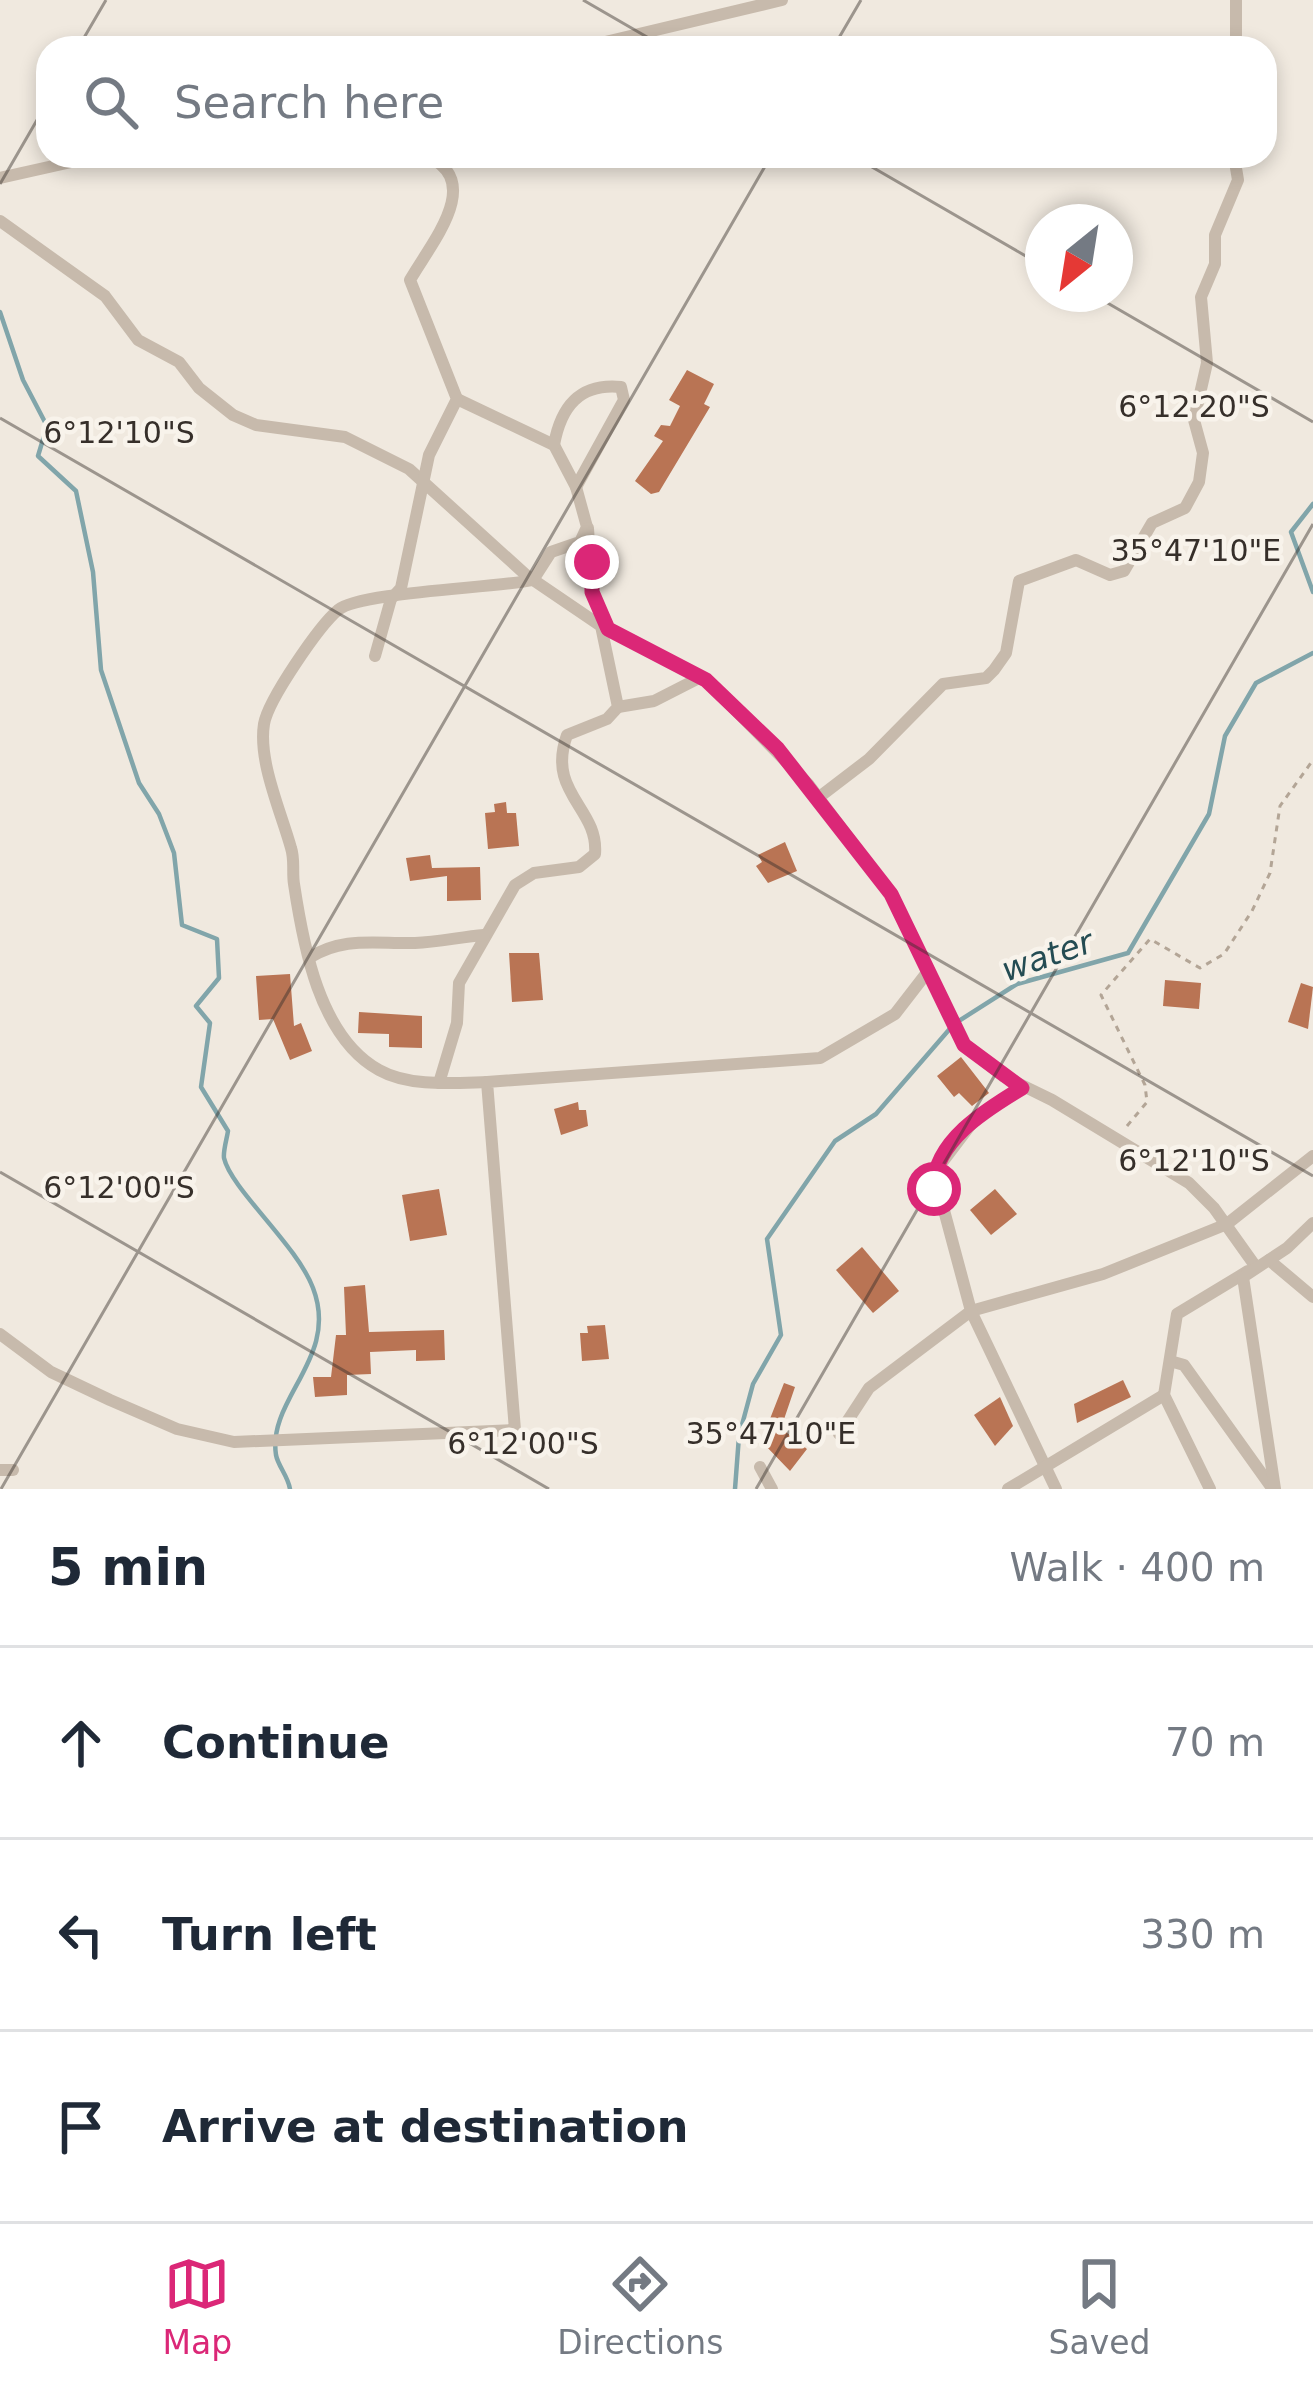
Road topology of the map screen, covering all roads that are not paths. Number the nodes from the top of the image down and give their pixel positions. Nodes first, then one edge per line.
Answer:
1 (782, 0) edge
2 (1237, 0) edge
3 (630, 36) edge
4 (1236, 36) edge
5 (45, 168) edge
6 (448, 168) edge
7 (1236, 168) edge
8 (0, 178) edge
9 (0, 221) edge
10 (457, 399) junction
11 (559, 421) junction
12 (521, 429) junction
13 (554, 445) junction
14 (426, 485) junction
15 (576, 487) junction
16 (587, 527) junction
17 (533, 580) junction
18 (391, 599) junction
19 (605, 628) junction
20 (375, 656) dead end
21 (701, 677) junction
22 (618, 707) junction
23 (818, 798) junction
24 (484, 934) junction
25 (309, 958) junction
26 (929, 970) junction
27 (487, 1082) junction
28 (439, 1083) junction
29 (1022, 1088) junction
30 (1313, 1156) edge
31 (1313, 1222) edge
32 (1226, 1224) junction
33 (1258, 1266) junction
34 (1313, 1297) edge
35 (971, 1311) junction
36 (0, 1334) edge
37 (1170, 1361) junction
38 (1164, 1395) junction
39 (839, 1434) dead end
40 (760, 1467) dead end
41 (1044, 1467) junction
42 (772, 1489) edge
43 (1008, 1489) edge
44 (1056, 1489) edge
45 (1210, 1489) edge
46 (1274, 1489) edge

1 - 3 street
2 - 4 street
5 - 8 street
6 - 10 street
7 - 23 street
9 - 14 street
10 - 12 street
10 - 14 street
11 - 12 street
11 - 13 street
11 - 15 street
12 - 13 street
13 - 15 street
14 - 17 street
14 - 18 street
15 - 16 street
16 - 17 street
16 - 19 street
17 - 18 street
17 - 19 street
18 - 20 street
18 - 25 street
19 - 21 street
19 - 22 street
21 - 22 street
21 - 23 street
22 - 24 street
23 - 26 street
24 - 25 street
24 - 28 street
25 - 28 street
26 - 27 street
26 - 29 street
27 - 28 street
27 - 36 street
29 - 32 street
29 - 35 street
30 - 32 street
31 - 33 street
32 - 33 street
32 - 35 street
33 - 34 street
33 - 37 street
33 - 46 street
35 - 39 street
35 - 41 street
37 - 38 street
37 - 46 street
38 - 41 street
38 - 45 street
40 - 42 street
41 - 43 street
41 - 44 street

